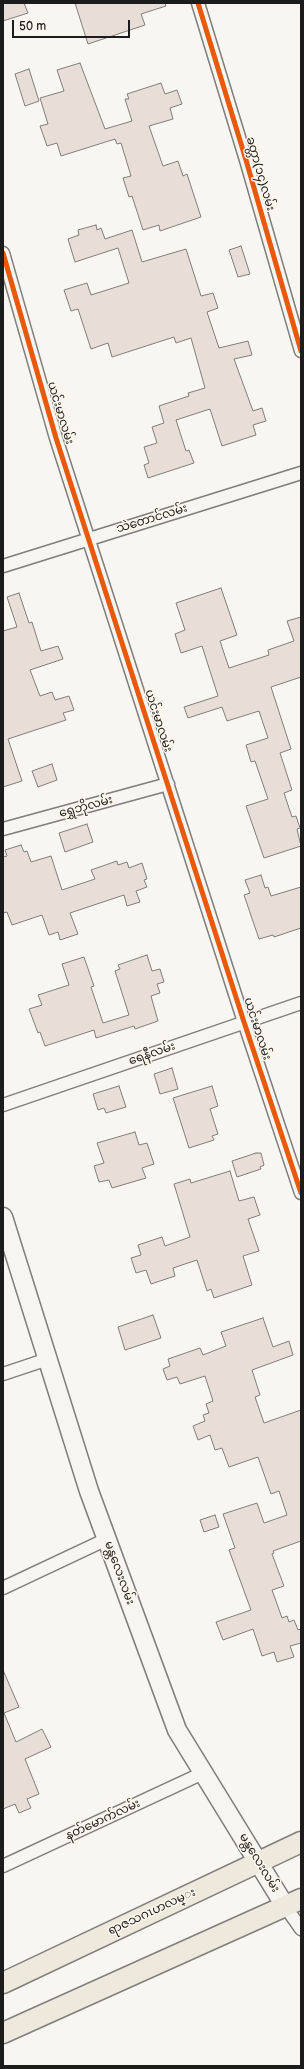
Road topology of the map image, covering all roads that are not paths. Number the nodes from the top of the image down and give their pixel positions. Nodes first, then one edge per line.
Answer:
1 (198, 3) edge
2 (3, 253) edge
3 (301, 351) edge
4 (301, 473) edge
5 (90, 539) junction
6 (3, 566) edge
7 (168, 784) junction
8 (3, 829) edge
9 (301, 1003) edge
10 (244, 1022) junction
11 (3, 1105) edge
12 (301, 1193) edge
13 (3, 1218) edge
14 (48, 1359) junction
15 (3, 1374) edge
16 (107, 1539) junction
17 (3, 1588) edge
18 (203, 1773) junction
19 (301, 1842) edge
20 (258, 1861) junction
21 (3, 1866) edge
22 (293, 1902) edge
23 (301, 1929) edge
24 (3, 1983) edge
25 (3, 2033) edge

1 - 3 street, ခတ္တာ(၁၄)လမ်း
2 - 5 street, ယင်းမာလမ်း
4 - 5 street, သဲတောင်လမ်း
5 - 6 street, သဲတောင်လမ်း
5 - 7 street, ယင်းမာလမ်း
7 - 8 street, ရွှေဘိုလမ်း
7 - 10 street, ယင်းမာလမ်း
9 - 10 street, ရေနီလမ်း
10 - 11 street, ရေနီလမ်း
10 - 12 street, ယင်းမာလမ်း
13 - 14 main road, မန္တလေးလမ်း
14 - 15 street
14 - 16 main road, မန္တလေးလမ်း
16 - 17 street
16 - 18 main road, မန္တလေးလမ်း
18 - 20 main road, မန္တလေးလမ်း
18 - 21 street, နတ်မောက်လမ်း
19 - 20 main road, ရာဇသဂၤဟလမ္း
20 - 22 main road, မန္တလေးလမ်း
20 - 24 main road, ရာဇသဂၤဟလမ္း
22 - 23 street
22 - 25 main road

